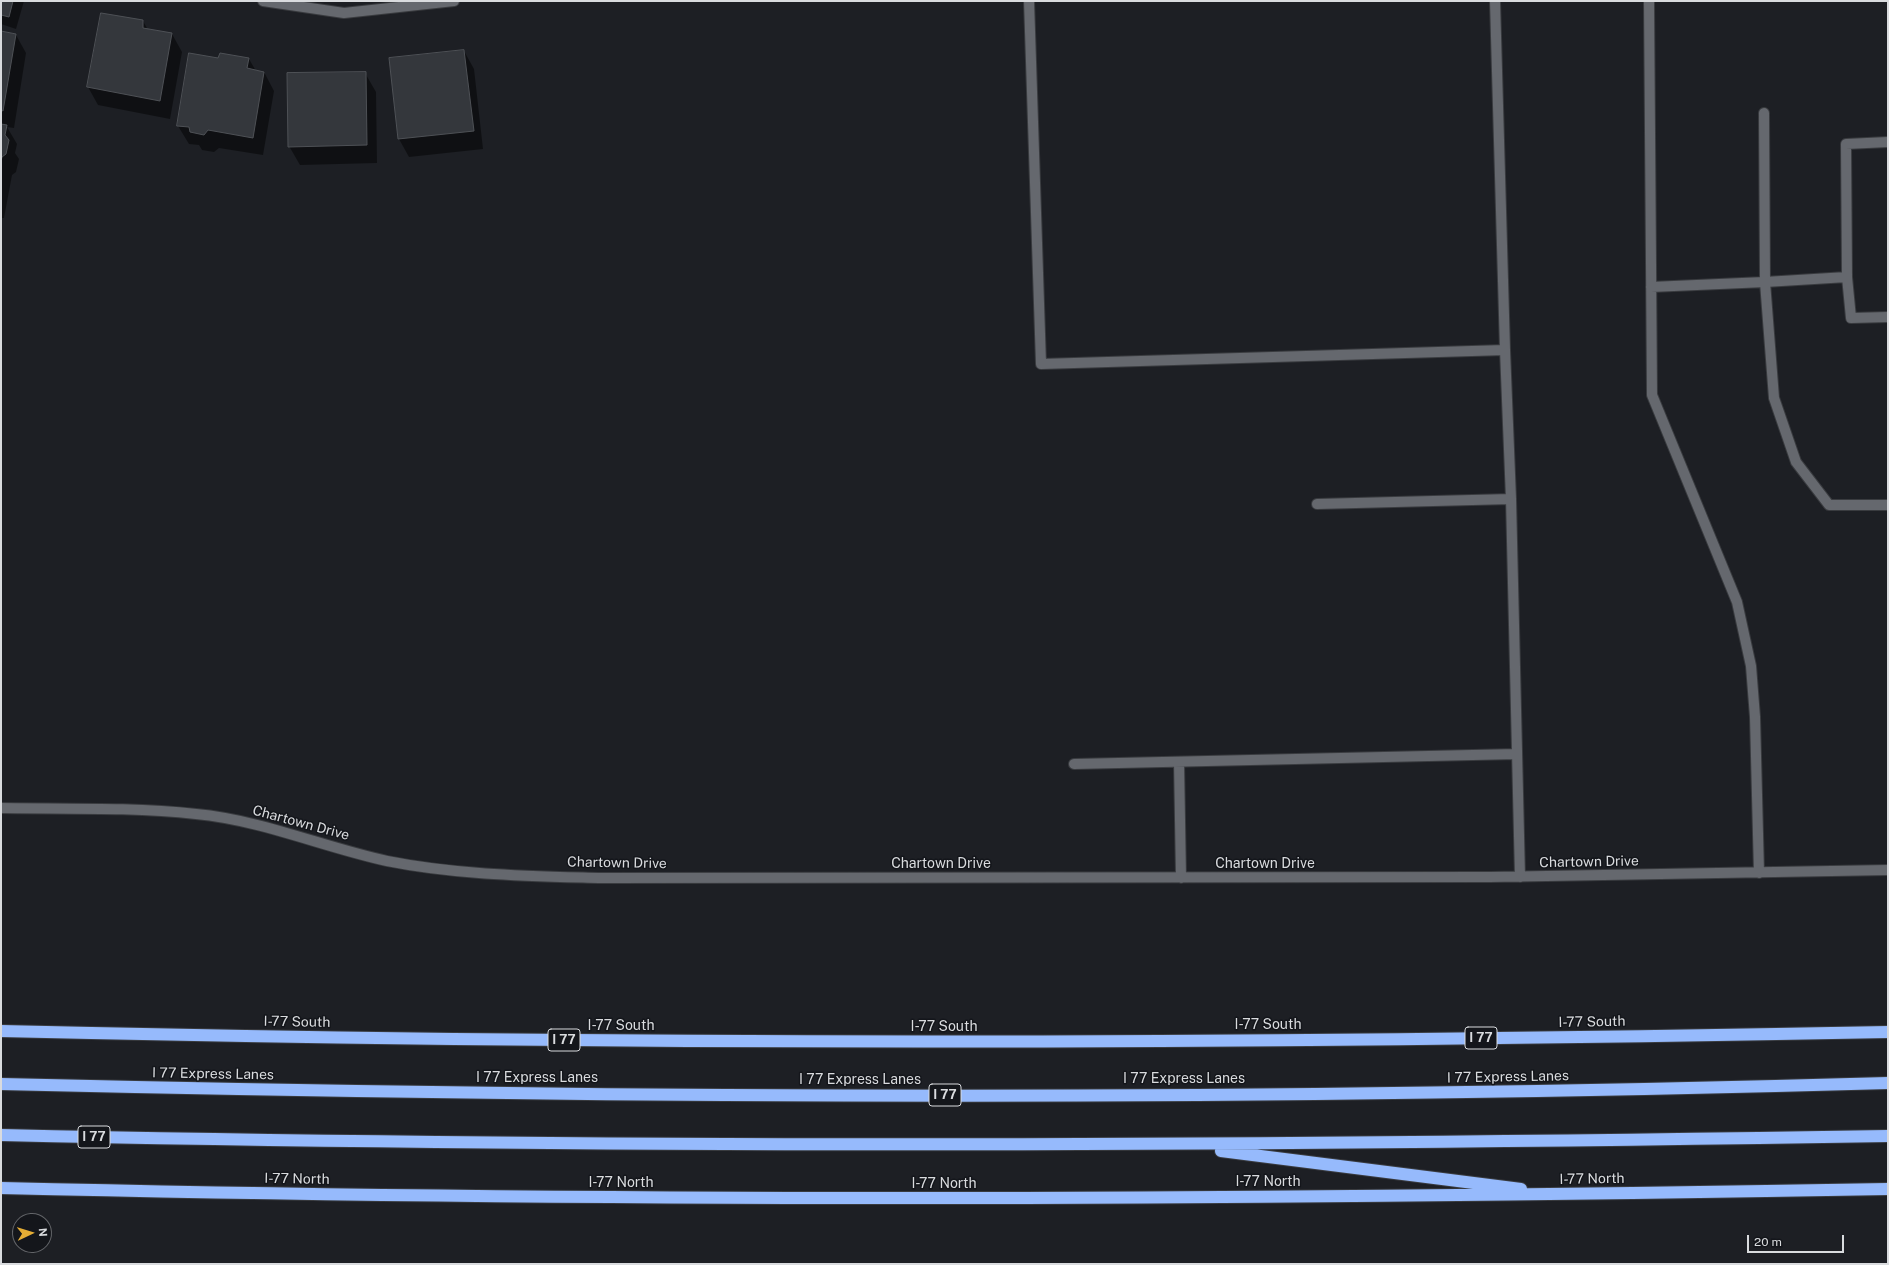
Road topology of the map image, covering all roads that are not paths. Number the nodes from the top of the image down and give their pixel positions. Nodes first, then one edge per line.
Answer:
1 (263, 1) edge
2 (454, 1) edge
3 (1030, 1) edge
4 (1495, 1) edge
5 (1648, 1) edge
6 (1764, 113) dead end
7 (1888, 142) edge
8 (1847, 277) junction
9 (1765, 282) junction
10 (1651, 287) junction
11 (1888, 317) edge
12 (1505, 350) junction
13 (1511, 499) junction
14 (1317, 504) dead end
15 (1888, 505) edge
16 (1517, 754) junction
17 (1179, 762) junction
18 (1074, 764) dead end
19 (1, 808) edge
20 (1888, 870) edge
21 (1759, 873) junction
22 (1520, 877) junction
23 (1181, 878) junction
24 (1, 1031) edge
25 (56, 1032) junction
26 (1888, 1032) edge
27 (1, 1038) edge
28 (1888, 1083) edge
29 (1, 1084) edge
30 (1, 1135) edge
31 (1888, 1136) edge
32 (1172, 1145) junction
33 (1, 1188) edge
34 (1888, 1189) edge
35 (1566, 1194) junction

1 - 2 street
3 - 12 street
4 - 12 street
5 - 10 street
6 - 9 street
7 - 8 street
8 - 9 street
8 - 11 street
9 - 10 street
9 - 15 street
10 - 21 street
12 - 13 street
13 - 14 street
13 - 16 street
16 - 17 street
16 - 22 street
17 - 18 street
17 - 23 street
19 - 23 street, Chartown Drive
20 - 21 street, Chartown Drive
21 - 22 street, Chartown Drive
22 - 23 street, Chartown Drive
24 - 25 highway, I-77 South / I 77
25 - 26 highway, I-77 South / I 77
25 - 27 highway
28 - 29 highway, I 77 Express Lanes / I 77
30 - 32 highway, I 77
31 - 32 highway, I 77
32 - 35 highway
33 - 35 highway, I-77 North
34 - 35 highway, I-77 North

